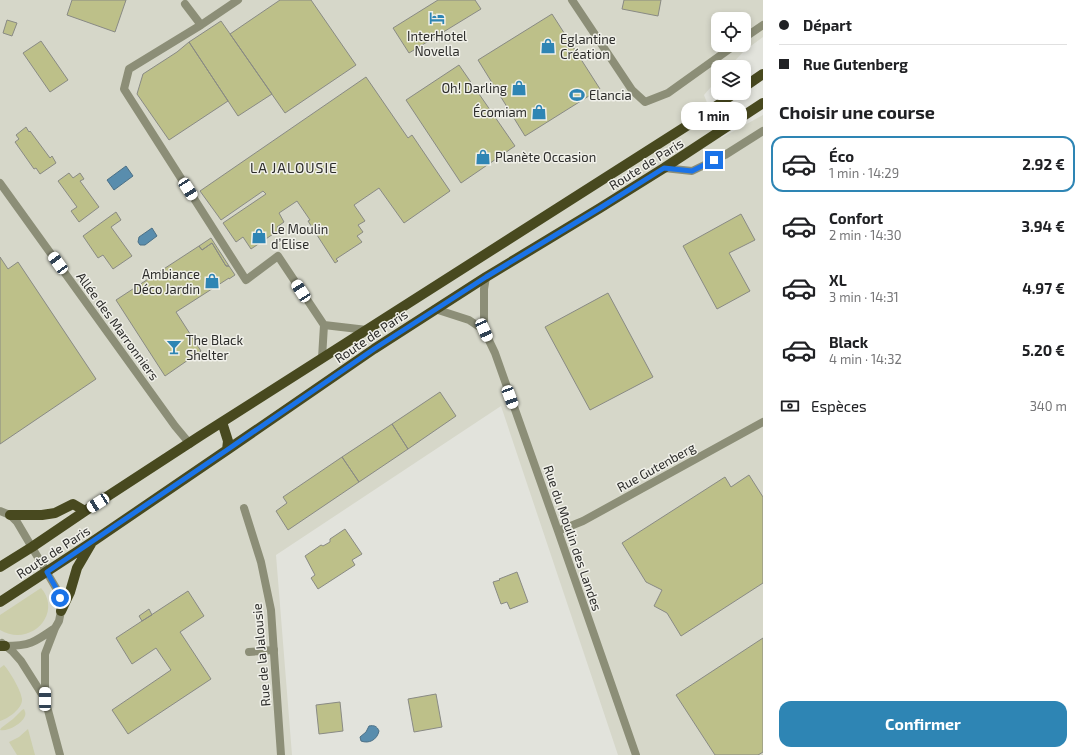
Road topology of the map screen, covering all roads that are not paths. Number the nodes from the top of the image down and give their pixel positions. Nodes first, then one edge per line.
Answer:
1 (238, 0) edge
2 (572, 0) edge
3 (185, 4) dead end
4 (201, 25) junction
5 (763, 25) edge
6 (751, 33) edge
7 (725, 52) edge
8 (763, 74) edge
9 (751, 82) edge
10 (725, 100) edge
11 (763, 103) edge
12 (763, 131) edge
13 (664, 168) junction
14 (0, 183) edge
15 (486, 277) junction
16 (435, 309) junction
17 (324, 325) junction
18 (367, 330) junction
19 (484, 330) junction
20 (322, 358) junction
21 (222, 422) junction
22 (763, 422) edge
23 (190, 444) junction
24 (227, 450) junction
25 (244, 508) dead end
26 (0, 511) edge
27 (85, 511) junction
28 (5, 515) edge
29 (558, 531) junction
30 (92, 542) junction
31 (32, 547) junction
32 (0, 567) edge
33 (47, 572) junction
34 (0, 602) edge
35 (61, 611) junction
36 (55, 628) junction
37 (2, 645) edge
38 (274, 650) junction
39 (249, 652) dead end
40 (45, 699) junction
41 (60, 755) edge
42 (281, 755) edge
43 (636, 755) edge

1 - 4 street
2 - 7 street
3 - 4 street
4 - 17 street
5 - 6 street
8 - 9 main road
10 - 18 main road, Route de Paris
11 - 13 main road, Route de Paris
12 - 13 street
13 - 15 main road, Route de Paris
14 - 23 street, Allée des Marronniers
15 - 16 main road, Route de Paris
15 - 19 street, Rue du Moulin des Landes
16 - 19 street
16 - 24 main road, Route de Paris
17 - 18 street
17 - 20 street
18 - 20 main road, Route de Paris
19 - 29 street, Rue du Moulin des Landes
20 - 21 main road, Route de Paris
21 - 23 main road, Route de Paris
21 - 24 main road
22 - 29 street, Rue Gutenberg
23 - 27 main road, Route de Paris
24 - 30 main road, Route de Paris
25 - 38 street, Rue de la Jalousie
26 - 28 street
27 - 28 main road
27 - 31 main road, Route de Paris
28 - 31 street
29 - 43 street, Rue du Moulin des Landes
30 - 33 main road, Route de Paris
30 - 35 main road
31 - 32 main road, Route de Paris
31 - 33 street
33 - 34 main road, Route de Paris
33 - 35 street
35 - 36 street
36 - 37 street
36 - 40 street
37 - 40 street
38 - 39 street
38 - 42 street, Rue de la Jalousie
40 - 41 street

